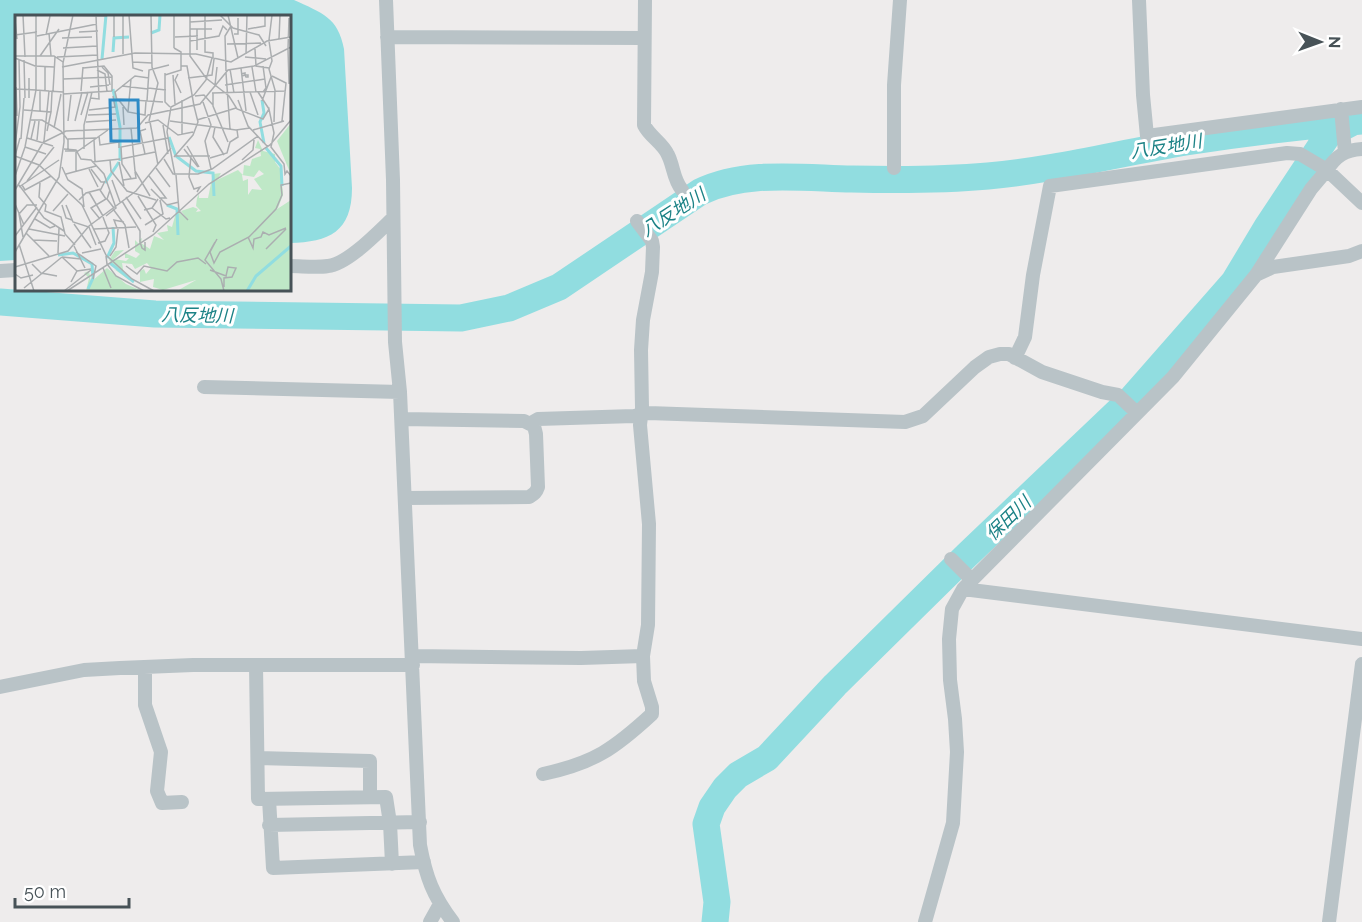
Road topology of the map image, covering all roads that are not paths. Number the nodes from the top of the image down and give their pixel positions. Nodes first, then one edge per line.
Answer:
1 (386, 0) edge
2 (645, 0) edge
3 (900, 0) edge
4 (1139, 0) edge
5 (387, 37) junction
6 (644, 38) junction
7 (1362, 107) edge
8 (1342, 112) junction
9 (1362, 149) edge
10 (1345, 152) junction
11 (894, 168) dead end
12 (1327, 170) junction
13 (682, 190) dead end
14 (1362, 203) edge
15 (393, 218) junction
16 (639, 222) dead end
17 (1362, 251) edge
18 (291, 266) edge
19 (15, 270) edge
20 (0, 271) edge
21 (1256, 275) junction
22 (1015, 358) junction
23 (204, 387) dead end
24 (400, 392) junction
25 (1130, 407) junction
26 (642, 414) junction
27 (402, 419) junction
28 (531, 423) junction
29 (405, 498) junction
30 (960, 571) junction
31 (1362, 639) edge
32 (643, 656) junction
33 (412, 661) junction
34 (1362, 664) edge
35 (256, 665) junction
36 (145, 667) junction
37 (0, 687) edge
38 (258, 758) junction
39 (543, 774) dead end
40 (370, 797) junction
41 (269, 799) junction
42 (182, 802) dead end
43 (420, 822) junction
44 (390, 823) junction
45 (269, 825) junction
46 (424, 862) junction
47 (392, 864) junction
48 (440, 904) junction
49 (430, 922) edge
50 (453, 922) edge
51 (925, 922) edge
52 (1329, 922) edge

1 - 5 street
2 - 6 street
3 - 11 street
4 - 8 street
5 - 6 street
5 - 15 street
6 - 13 street
7 - 8 street
8 - 10 street
9 - 10 street
10 - 12 street
12 - 14 street
12 - 21 street
12 - 22 street
15 - 18 street
15 - 24 street
16 - 26 street
17 - 21 street
19 - 20 street
21 - 25 street
22 - 25 street
22 - 26 street
23 - 24 street
24 - 27 street
25 - 30 street
26 - 28 street
26 - 32 street
27 - 28 street
27 - 29 street
28 - 29 street
29 - 33 street
30 - 31 street
30 - 51 street
32 - 33 street
32 - 39 street
33 - 35 street
33 - 43 street
34 - 52 street
35 - 36 street
35 - 38 street
36 - 37 street
36 - 42 street
38 - 40 street
38 - 41 street
40 - 41 street
40 - 44 street
41 - 45 street
43 - 44 street
43 - 46 street
44 - 45 street
44 - 47 street
45 - 47 street
46 - 47 street
46 - 48 street
48 - 49 street
48 - 50 street

